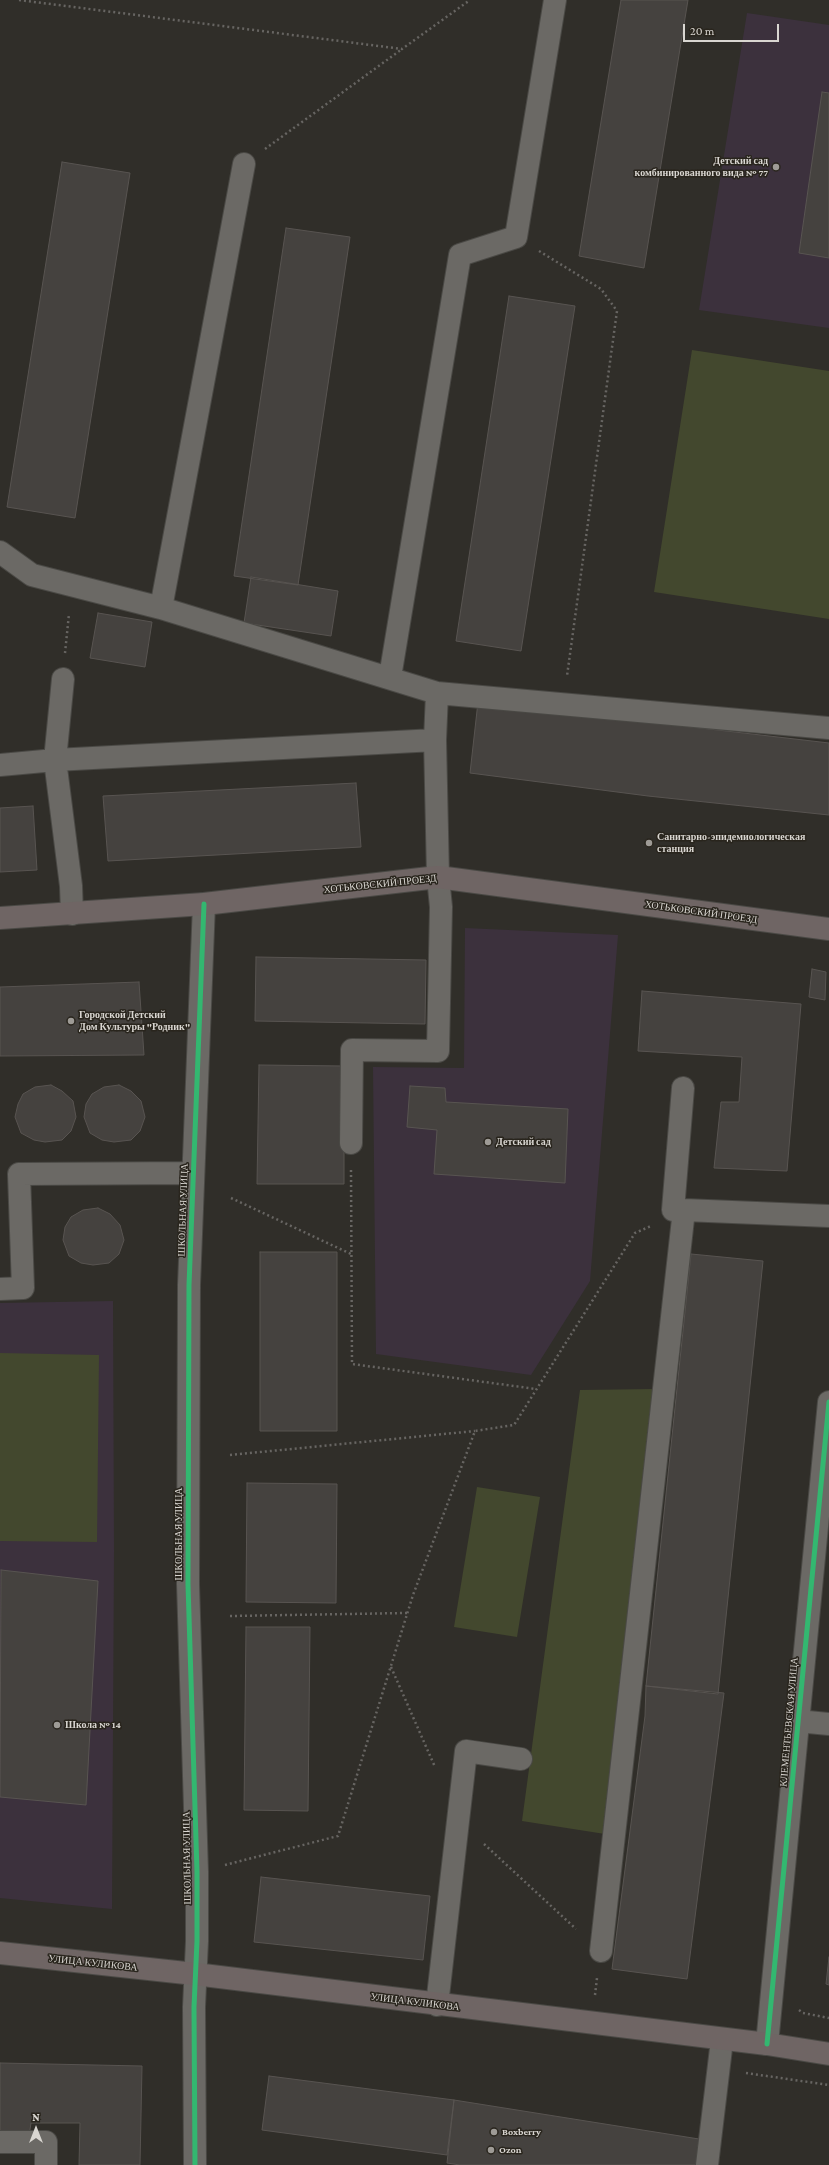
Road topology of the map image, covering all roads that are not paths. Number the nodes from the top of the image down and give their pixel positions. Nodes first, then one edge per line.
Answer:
1 (554, 0) edge
2 (244, 164) road end
3 (0, 552) edge
4 (161, 608) junction
5 (390, 677) junction
6 (63, 679) road end
7 (437, 693) junction
8 (829, 728) edge
9 (435, 740) junction
10 (56, 760) junction
11 (0, 765) edge
12 (438, 876) junction
13 (204, 904) junction
14 (72, 914) junction
15 (0, 918) edge
16 (829, 929) edge
17 (683, 1088) dead end
18 (351, 1143) road end
19 (193, 1172) junction
20 (684, 1210) junction
21 (829, 1216) edge
22 (0, 1289) edge
23 (829, 1402) edge
24 (798, 1721) junction
25 (829, 1724) edge
26 (521, 1759) dead end
27 (601, 1951) dead end
28 (0, 1953) edge
29 (195, 1974) junction
30 (437, 2005) junction
31 (722, 2040) junction
32 (767, 2044) junction
33 (829, 2054) edge
34 (0, 2142) edge
35 (46, 2165) edge
36 (195, 2165) edge
37 (707, 2165) edge

1 - 5 street
2 - 4 street
3 - 4 street
4 - 5 street
5 - 7 street
6 - 10 street
7 - 8 street
7 - 9 street
9 - 10 street
9 - 12 street
10 - 11 street
10 - 14 street
12 - 13 main road, ХОТЬКОВСКИЙ ПРОЕЗД
12 - 16 main road, ХОТЬКОВСКИЙ ПРОЕЗД
12 - 18 street
13 - 14 main road, ХОТЬКОВСКИЙ ПРОЕЗД
13 - 19 street, ШКОЛЬНАЯ УЛИЦА
14 - 15 main road, ХОТЬКОВСКИЙ ПРОЕЗД
17 - 20 street
19 - 22 street
19 - 29 street, ШКОЛЬНАЯ УЛИЦА
20 - 21 street
20 - 27 street
23 - 24 street, КЛЕМЕНТЬЕВСКАЯ УЛИЦА
24 - 25 street
24 - 32 street, КЛЕМЕНТЬЕВСКАЯ УЛИЦА
26 - 30 street
28 - 29 main road, УЛИЦА КУЛИКОВА
29 - 30 main road, УЛИЦА КУЛИКОВА
29 - 36 street, ШКОЛЬНАЯ УЛИЦА
30 - 31 main road, УЛИЦА КУЛИКОВА
31 - 32 main road, УЛИЦА КУЛИКОВА
31 - 37 street
32 - 33 main road, УЛИЦА КУЛИКОВА
34 - 35 street

